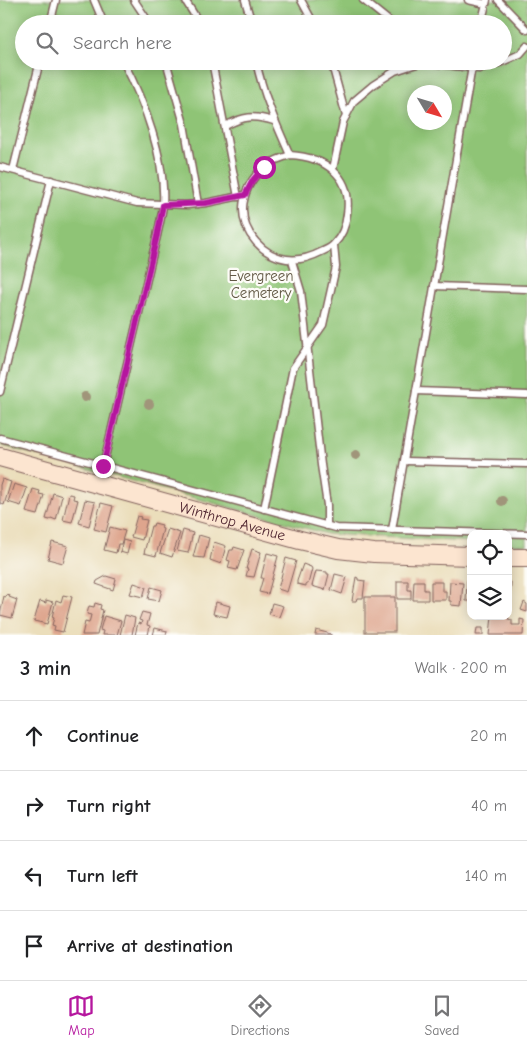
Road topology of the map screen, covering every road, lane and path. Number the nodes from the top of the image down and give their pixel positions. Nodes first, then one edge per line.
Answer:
1 (56, 0) edge
2 (94, 0) edge
3 (134, 0) edge
4 (185, 0) edge
5 (245, 0) edge
6 (302, 0) edge
7 (363, 0) edge
8 (468, 0) edge
9 (498, 0) edge
10 (486, 2) edge
11 (52, 15) edge
12 (100, 15) edge
13 (144, 15) edge
14 (194, 15) edge
15 (249, 15) edge
16 (310, 15) edge
17 (382, 15) edge
18 (483, 15) edge
19 (527, 30) edge
20 (527, 46) edge
21 (512, 58) edge
22 (38, 70) edge
23 (128, 70) edge
24 (169, 70) edge
25 (214, 70) edge
26 (258, 70) edge
27 (333, 70) edge
28 (399, 70) edge
29 (471, 70) edge
30 (346, 116) junction
31 (274, 121) junction
32 (225, 126) junction
33 (290, 155) junction
34 (0, 167) edge
35 (333, 169) junction
36 (13, 170) junction
37 (51, 180) junction
38 (242, 196) junction
39 (198, 204) junction
40 (163, 205) junction
41 (334, 245) junction
42 (292, 260) junction
43 (434, 286) junction
44 (527, 289) edge
45 (308, 346) junction
46 (416, 391) junction
47 (0, 392) edge
48 (527, 395) edge
49 (0, 438) edge
50 (0, 457) edge
51 (405, 461) junction
52 (527, 464) edge
53 (103, 466) junction
54 (264, 509) junction
55 (327, 526) junction
56 (392, 530) junction
57 (527, 534) edge
58 (467, 556) edge
59 (512, 558) edge
60 (527, 558) edge

1 - 11 lane
2 - 12 lane
3 - 13 lane
4 - 14 lane
5 - 15 lane
6 - 16 lane
7 - 17 lane
8 - 10 lane
9 - 19 lane
10 - 18 lane
20 - 21 lane
22 - 36 lane
23 - 40 lane
24 - 39 lane
25 - 32 lane
26 - 31 lane
27 - 30 lane
28 - 30 lane
29 - 43 lane
30 - 35 lane
31 - 32 lane
31 - 33 lane
32 - 38 lane
33 - 35 lane
33 - 38 lane
34 - 36 lane
35 - 41 lane
36 - 37 lane
37 - 40 lane
37 - 47 lane
38 - 39 lane
38 - 42 lane
39 - 40 lane
40 - 53 lane
41 - 42 lane
41 - 45 lane
42 - 45 lane
43 - 44 lane
43 - 46 lane
45 - 54 lane
45 - 55 lane
46 - 48 lane
46 - 51 lane
49 - 53 lane
50 - 58 main road, Winthrop Avenue
51 - 52 lane
51 - 56 lane
53 - 54 lane
54 - 55 lane
55 - 56 lane
56 - 57 lane
59 - 60 main road

